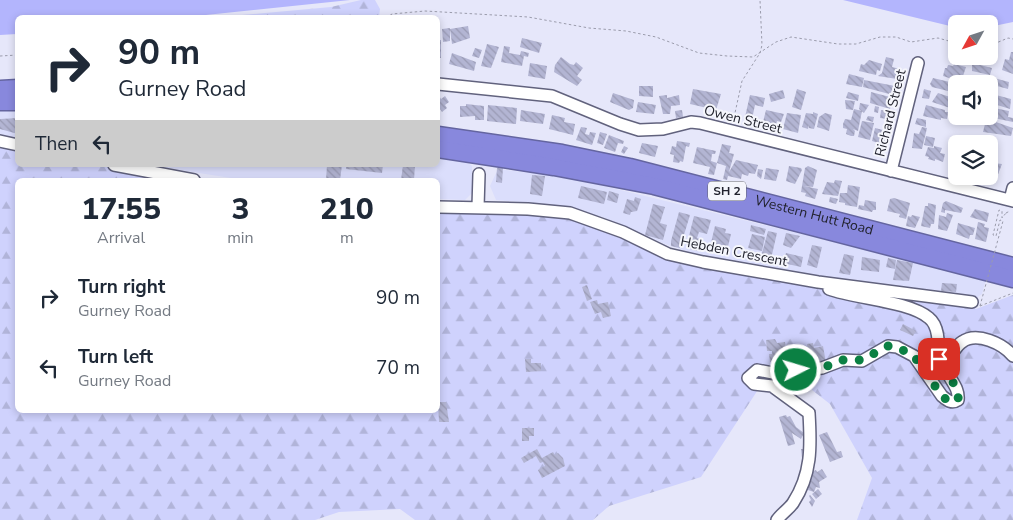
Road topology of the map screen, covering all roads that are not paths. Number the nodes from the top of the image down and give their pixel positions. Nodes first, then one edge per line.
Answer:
1 (918, 63) dead end
2 (440, 84) edge
3 (15, 88) edge
4 (0, 89) edge
5 (0, 102) edge
6 (15, 102) edge
7 (440, 135) edge
8 (0, 141) edge
9 (15, 144) edge
10 (440, 149) edge
11 (125, 167) edge
12 (891, 171) junction
13 (479, 174) dead end
14 (183, 178) edge
15 (1013, 188) edge
16 (1011, 201) edge
17 (440, 207) edge
18 (478, 207) junction
19 (1013, 266) edge
20 (1013, 279) edge
21 (818, 282) junction
22 (976, 304) road end
23 (1013, 356) edge
24 (945, 360) junction
25 (777, 520) edge

1 - 12 street, Richard Street
2 - 12 street, Owen Street
3 - 4 highway
5 - 6 highway
7 - 19 highway, Western Hutt Road / SH 2
8 - 9 street
10 - 20 highway, Western Hutt Road / SH 2
11 - 14 street
12 - 16 street, Owen Street
13 - 18 street
15 - 16 street
17 - 18 street, Hebden Crescent
18 - 21 street, Hebden Crescent
21 - 22 street, Hebden Crescent
21 - 24 street
23 - 24 street
24 - 25 street

